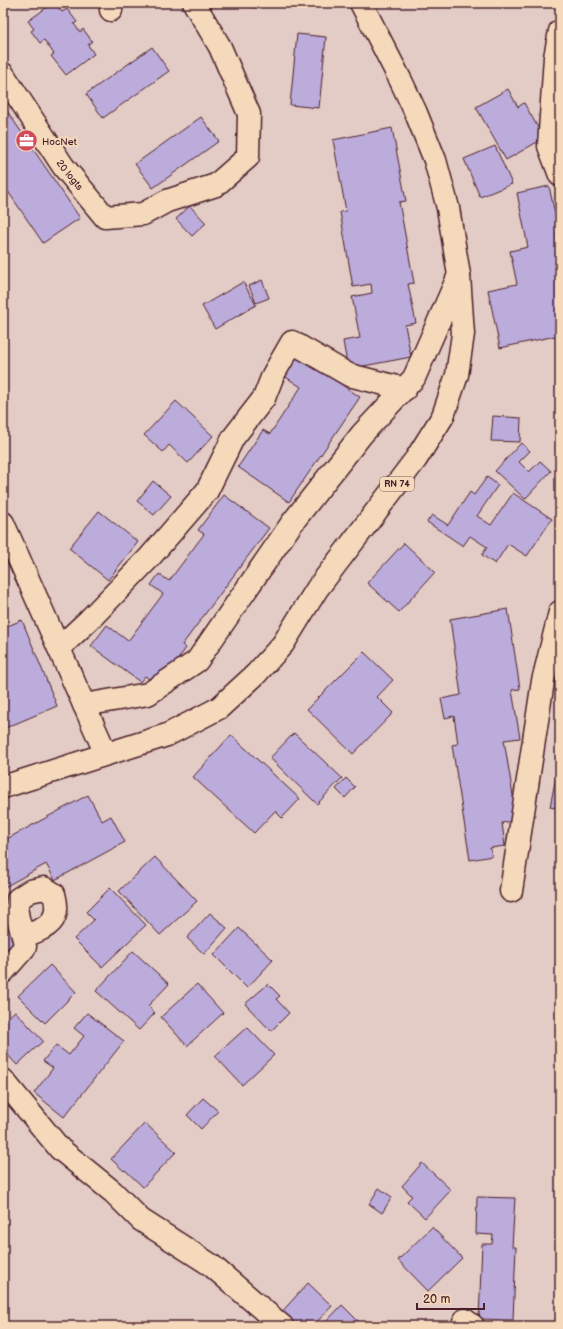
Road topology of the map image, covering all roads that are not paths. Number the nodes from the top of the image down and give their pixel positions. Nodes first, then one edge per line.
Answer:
1 (194, 3) edge
2 (361, 3) edge
3 (560, 32) edge
4 (3, 74) edge
5 (556, 91) edge
6 (560, 175) edge
7 (459, 275) junction
8 (405, 389) junction
9 (4, 528) edge
10 (560, 612) edge
11 (59, 648) junction
12 (84, 705) junction
13 (106, 754) junction
14 (9, 783) edge
15 (511, 891) dead end
16 (24, 936) dead end
17 (3, 972) edge
18 (3, 1080) edge
19 (282, 1326) edge
20 (462, 1326) edge
21 (473, 1326) edge

1 - 4 street, 20 logts
2 - 7 street, RN 74
3 - 5 street
5 - 6 street
7 - 8 street
7 - 13 street, RN 74
8 - 11 street
8 - 12 street
9 - 11 street
10 - 15 street
11 - 12 street
12 - 13 street
13 - 14 street, RN 74
16 - 17 street
18 - 19 street
20 - 21 street

